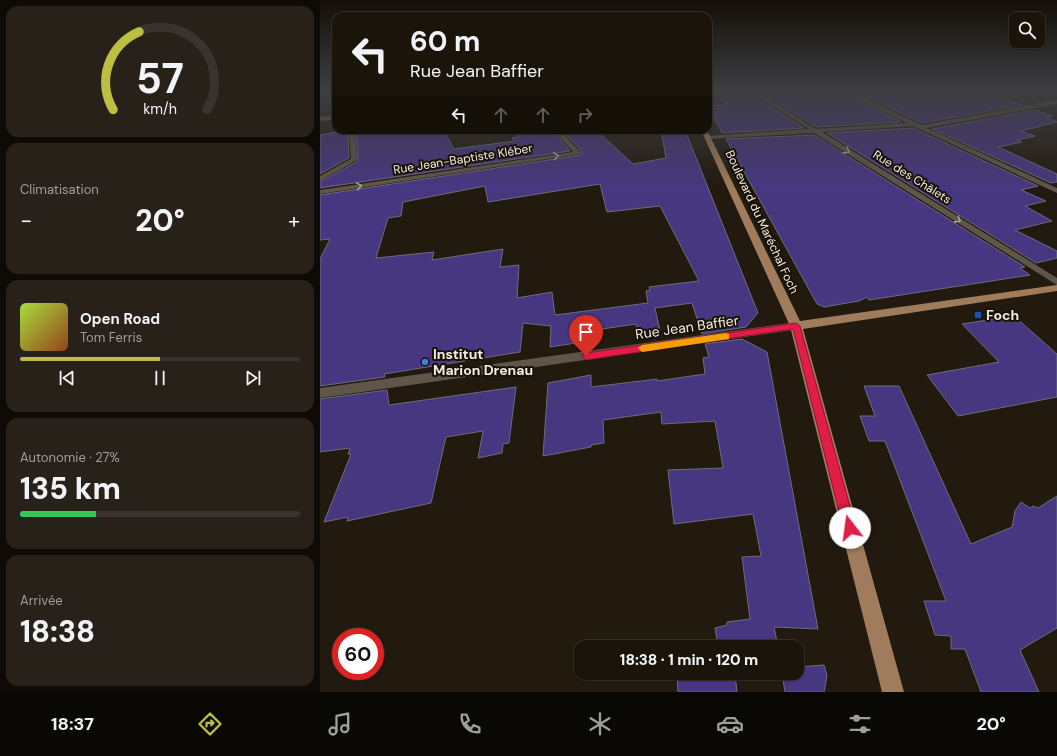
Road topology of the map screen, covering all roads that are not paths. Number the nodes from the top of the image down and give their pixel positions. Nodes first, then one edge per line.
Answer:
1 (802, 123) edge
2 (947, 123) edge
3 (915, 124) joint
4 (922, 128) junction
5 (816, 132) junction
6 (352, 134) edge
7 (561, 134) edge
8 (706, 134) edge
9 (712, 134) edge
10 (320, 179) edge
11 (1057, 191) edge
12 (320, 192) edge
13 (1057, 282) edge
14 (1057, 288) edge
15 (796, 326) junction
16 (320, 393) edge
17 (893, 692) edge

1 - 5 street, Rue des Châlets
2 - 4 street
3 - 4 street
3 - 5 street
4 - 11 street
5 - 9 street
5 -> 13 street, Rue des Châlets
6 - 10 street
12 -> 7 street, Rue Jean-Baptiste Kléber
8 - 15 main road, Boulevard du Maréchal Foch
14 - 15 main road, Rue Jean Baffier
15 - 16 street, Rue Jean Baffier
15 - 17 main road, Boulevard du Maréchal Foch

